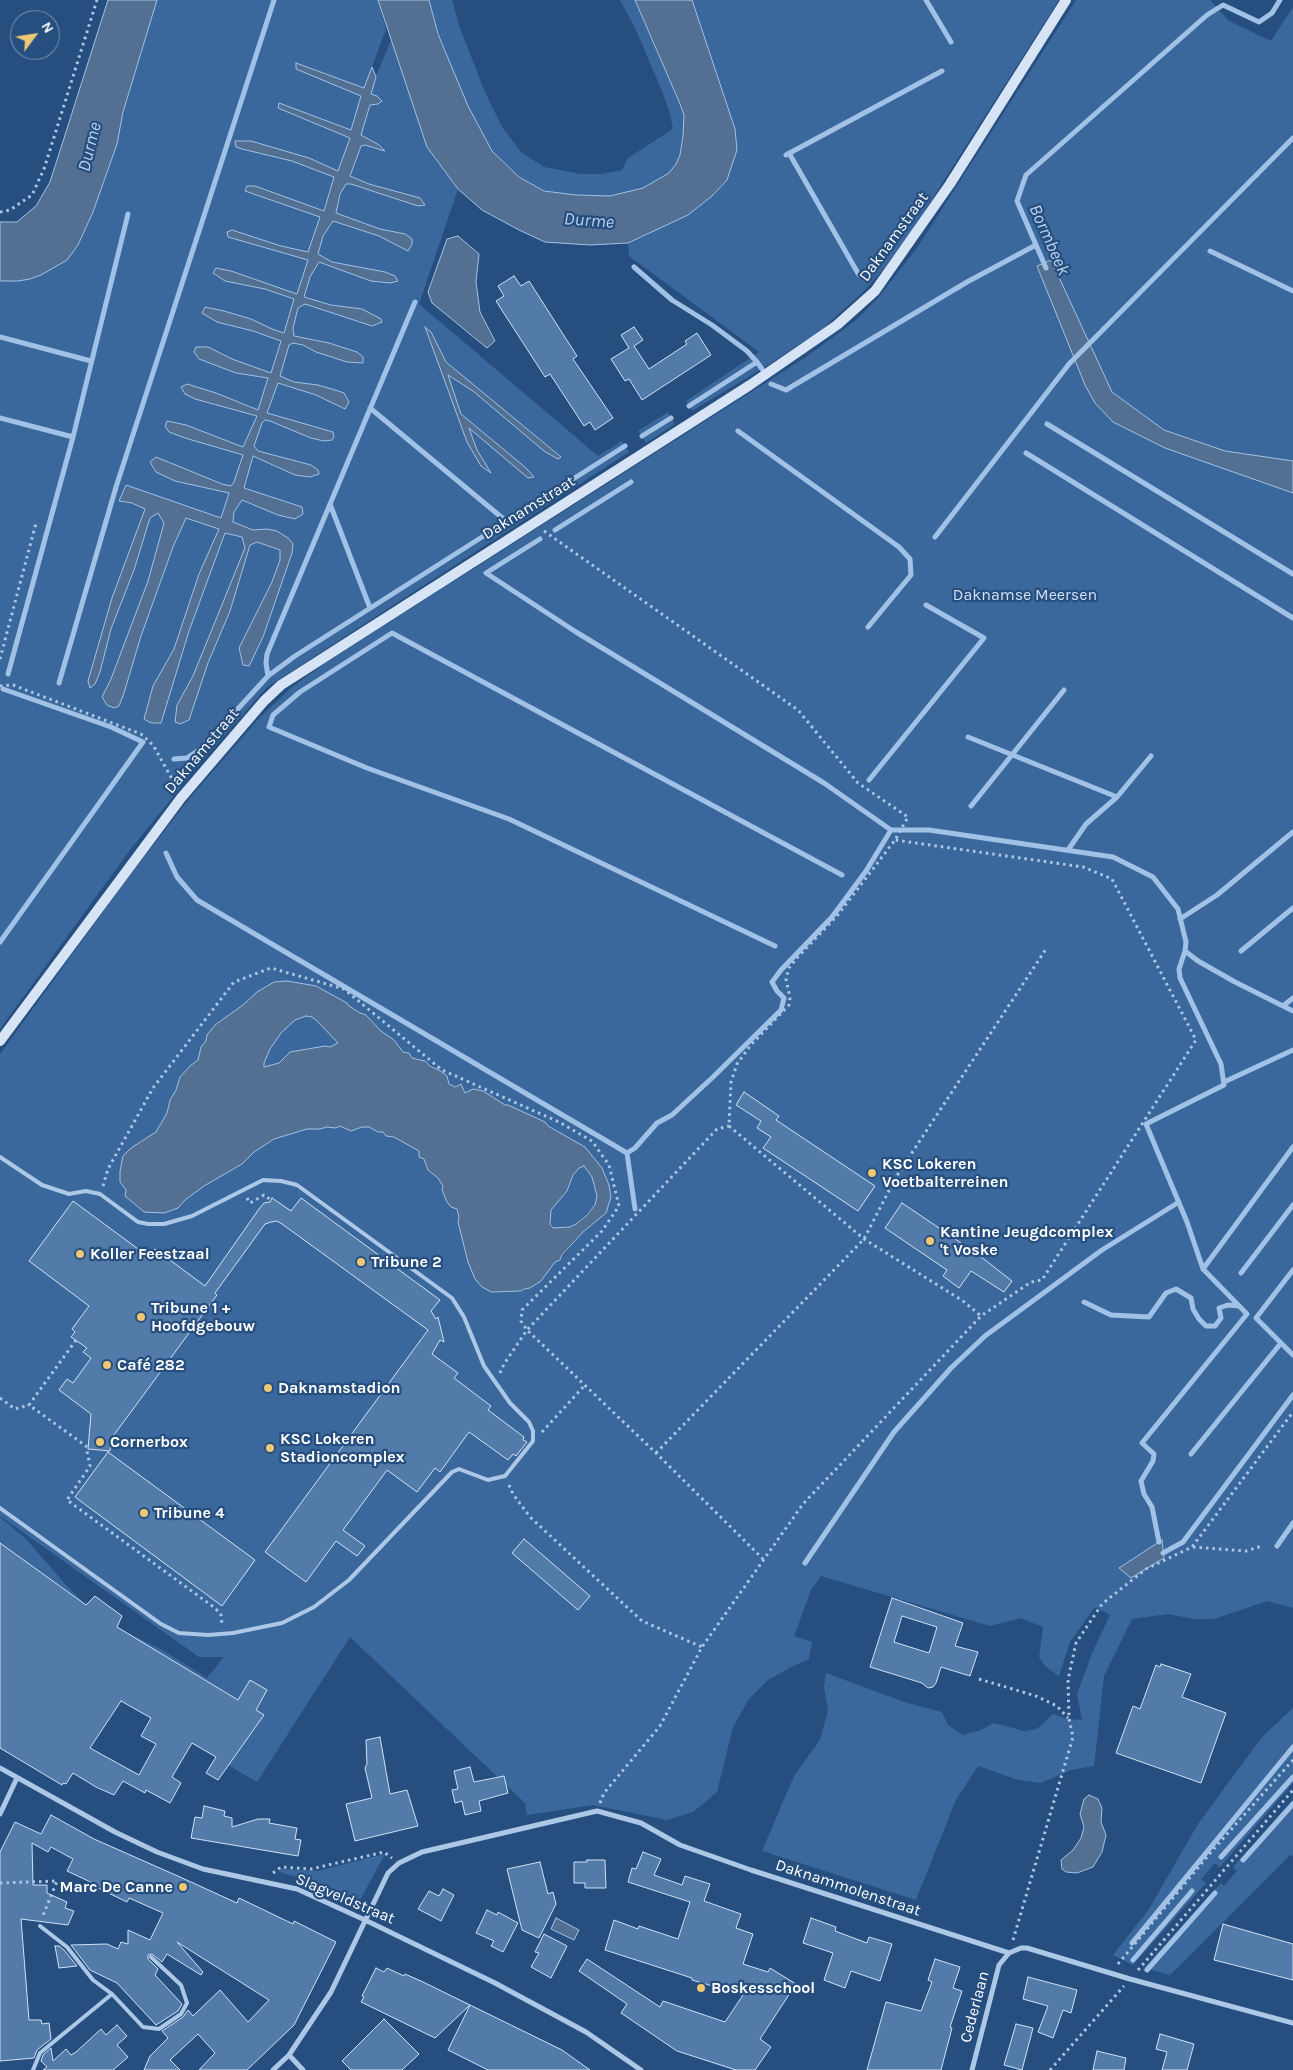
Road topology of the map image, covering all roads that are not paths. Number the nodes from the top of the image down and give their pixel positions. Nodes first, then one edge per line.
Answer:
1 (1066, 0) edge
2 (0, 1041) edge
3 (0, 1157) edge
4 (0, 1508) edge
5 (0, 1768) edge
6 (17, 1778) junction
7 (0, 1814) edge
8 (365, 1920) junction
9 (40, 1926) road end
10 (1009, 1953) junction
11 (151, 1957) dead end
12 (112, 1994) junction
13 (1293, 2023) edge
14 (289, 2056) junction
15 (33, 2070) edge
16 (273, 2070) edge
17 (303, 2070) edge
18 (641, 2070) edge
19 (972, 2070) edge

1 - 2 street, Daknamstraat
3 - 4 lane
5 - 6 street, Slagveldstraat
6 - 7 street
6 - 8 street, Slagveldstraat
8 - 10 street, Daknammolenstraat
8 - 14 street
8 - 18 street, Slagveldstraat
9 - 12 lane
10 - 13 street, Daknammolenstraat
10 - 19 street, Cederlaan
11 - 12 lane
12 - 15 lane
14 - 16 street
14 - 17 street

